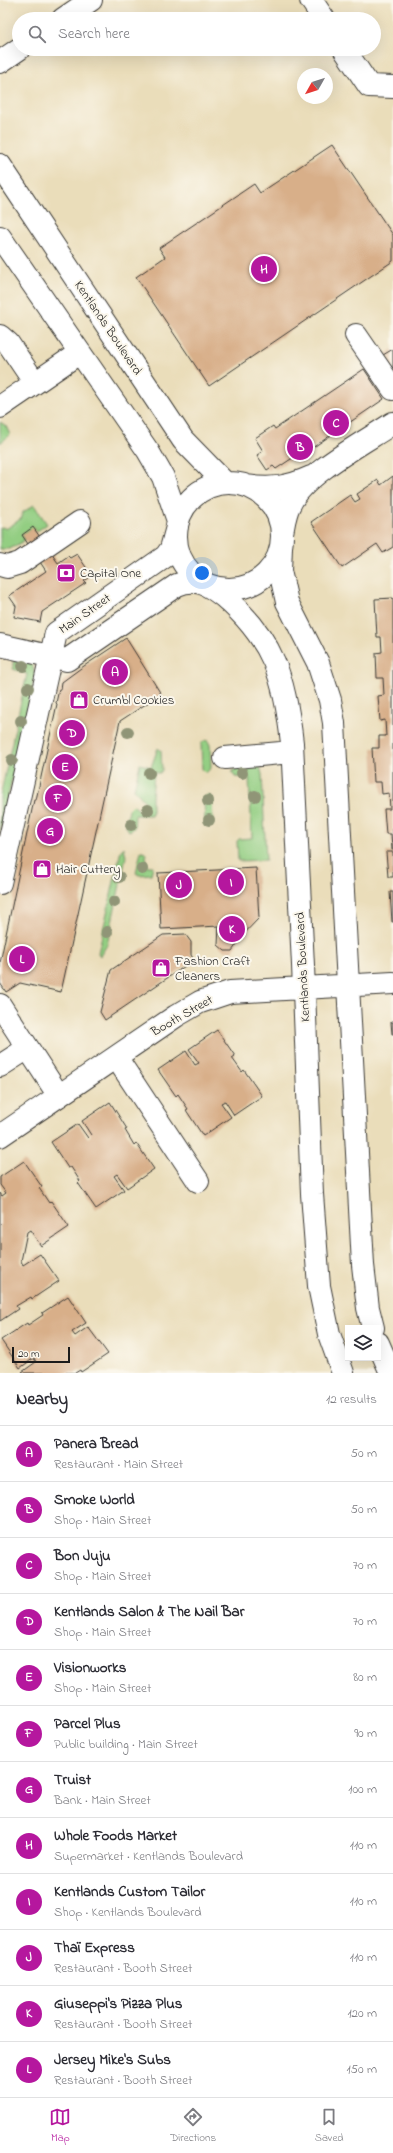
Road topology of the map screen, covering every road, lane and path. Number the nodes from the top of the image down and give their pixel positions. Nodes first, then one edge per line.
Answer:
1 (91, 0) edge
2 (311, 0) edge
3 (73, 12) edge
4 (319, 12) edge
5 (12, 54) edge
6 (349, 56) edge
7 (0, 62) edge
8 (393, 87) edge
9 (0, 165) edge
10 (0, 237) edge
11 (356, 335) dead end
12 (0, 336) edge
13 (80, 353) junction
14 (35, 383) junction
15 (393, 389) edge
16 (0, 407) edge
17 (393, 423) edge
18 (315, 475) junction
19 (233, 484) junction
20 (80, 522) dead end
21 (177, 524) junction
22 (281, 541) junction
23 (0, 564) edge
24 (208, 584) junction
25 (0, 645) edge
26 (50, 657) junction
27 (292, 752) junction
28 (225, 758) dead end
29 (0, 883) edge
30 (393, 983) edge
31 (350, 985) junction
32 (304, 988) junction
33 (0, 1004) edge
34 (28, 1048) junction
35 (116, 1057) junction
36 (0, 1066) edge
37 (59, 1096) junction
38 (0, 1136) edge
39 (198, 1181) dead end
40 (373, 1325) edge
41 (381, 1350) edge
42 (343, 1373) edge
43 (390, 1373) edge

1 - 3 street
2 - 4 street
5 - 7 street
6 - 8 street
9 - 19 street, Kentlands Boulevard
10 - 13 street
11 - 15 street
12 - 14 street
13 - 14 street
13 - 21 street
14 - 16 street
17 - 18 street
18 - 19 street
18 - 22 street
19 - 21 street
19 - 22 street
20 - 23 street
21 - 24 street
21 - 26 street, Main Street
22 - 24 street
22 - 31 street
24 - 26 street
24 - 27 street, Kentlands Boulevard
25 - 26 street
26 - 29 street, Main Street
27 - 28 street
27 - 32 street, Kentlands Boulevard
30 - 31 street, Booth Street
31 - 32 street, Booth Street
31 - 40 street
32 - 35 street, Booth Street
32 - 42 street, Kentlands Boulevard
33 - 34 street
34 - 36 street
34 - 37 street
35 - 37 street, Booth Street
35 - 39 street
37 - 38 street, Booth Street
41 - 43 street

